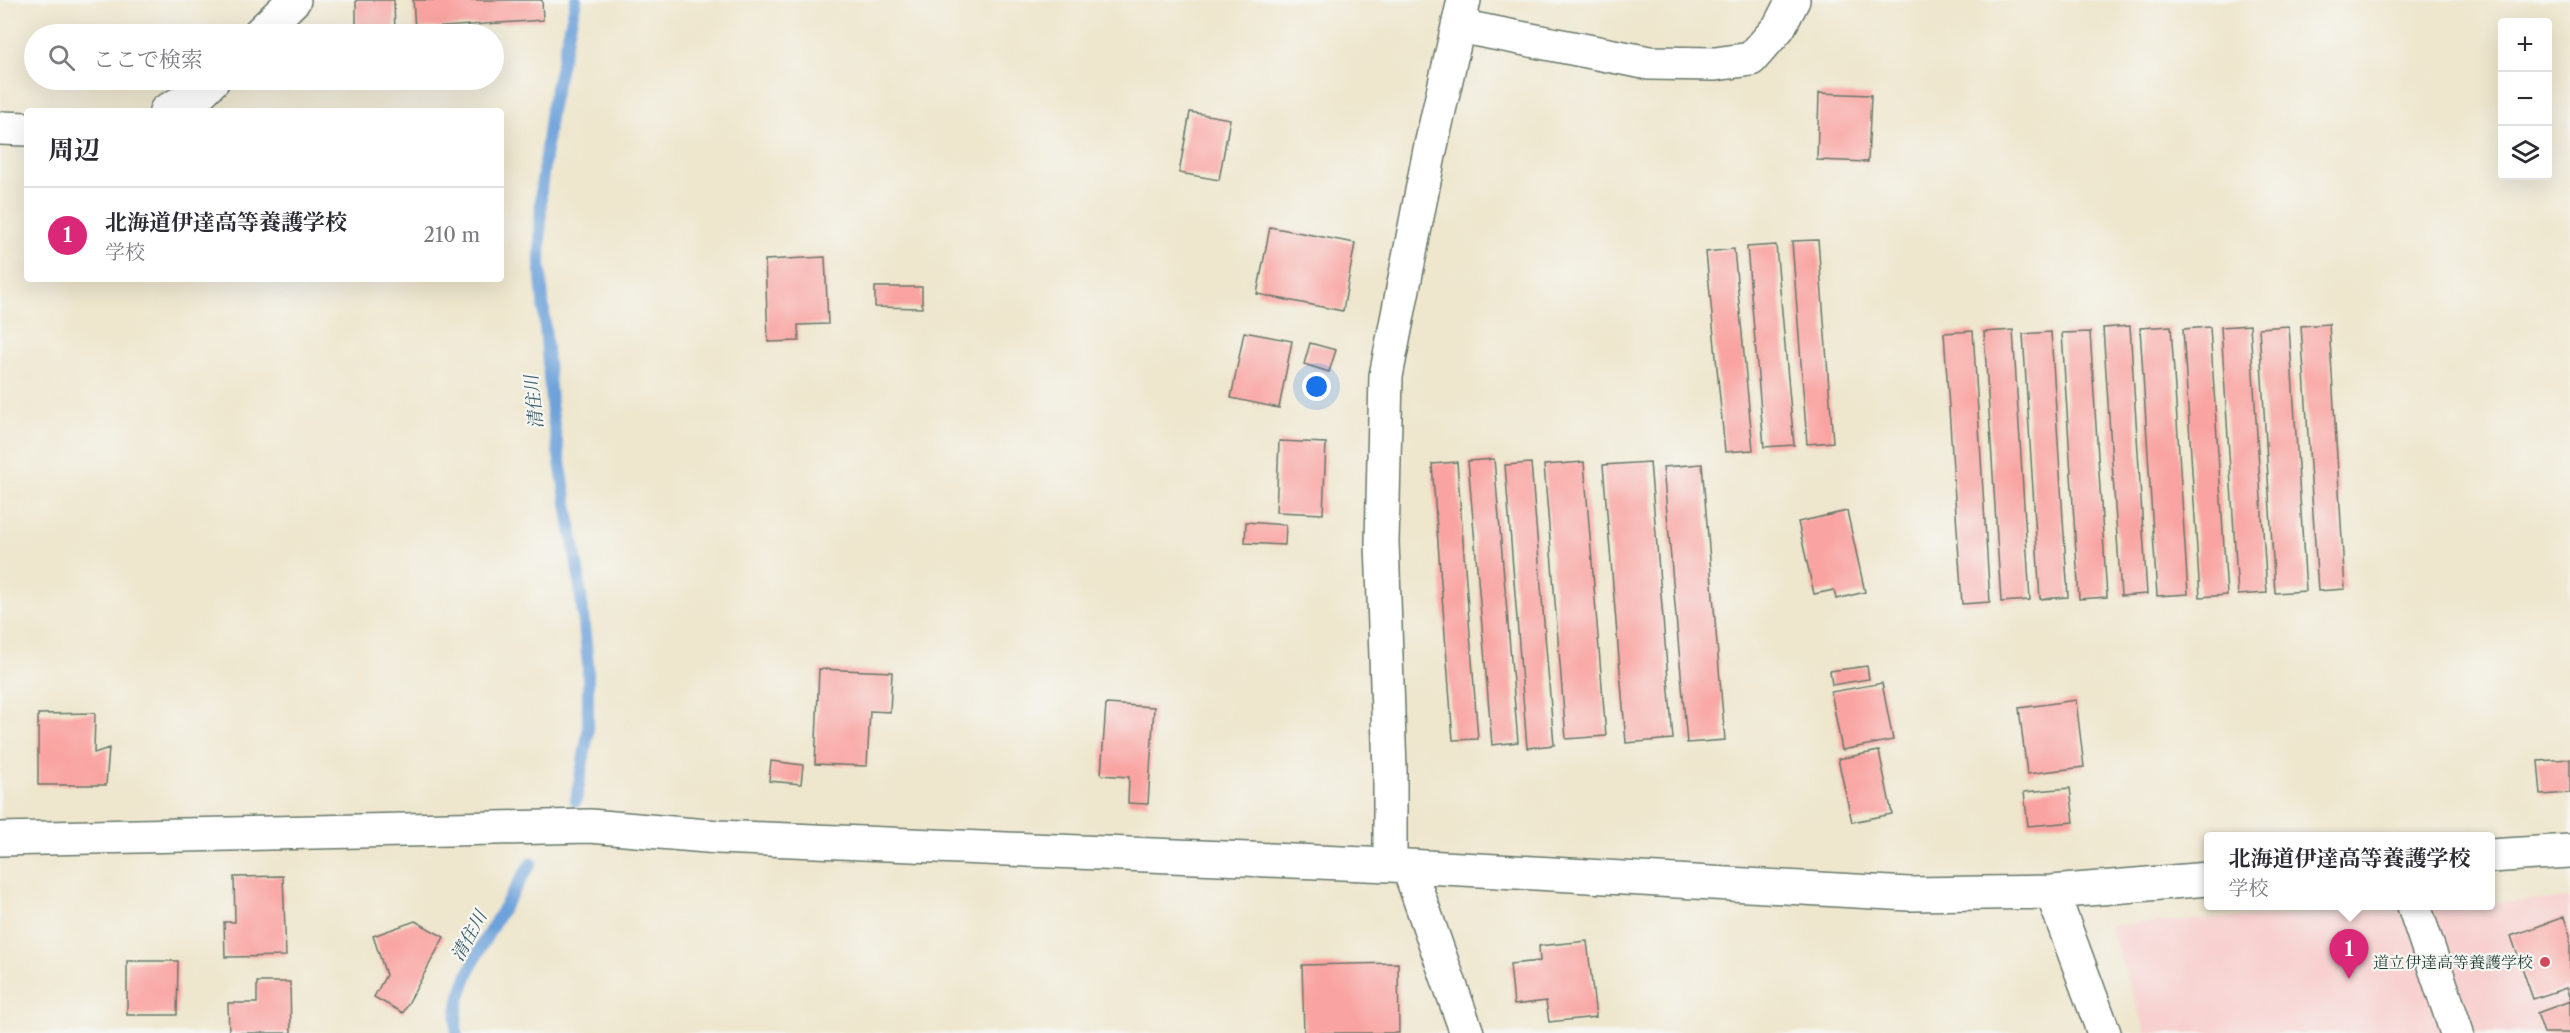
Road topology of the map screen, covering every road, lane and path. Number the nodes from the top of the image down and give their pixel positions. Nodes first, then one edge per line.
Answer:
1 (294, 0) edge
2 (1793, 0) edge
3 (1461, 13) edge
4 (269, 24) edge
5 (203, 90) edge
6 (172, 108) edge
7 (0, 128) edge
8 (24, 129) edge
9 (0, 839) edge
10 (2570, 851) edge
11 (2495, 856) edge
12 (1399, 866) junction
13 (2204, 879) edge
14 (2052, 892) junction
15 (2415, 910) edge
16 (1467, 1033) edge
17 (2104, 1033) edge
18 (2457, 1033) edge

1 - 4 street
2 - 3 street
3 - 12 street
5 - 6 street
7 - 8 street
9 - 12 street
10 - 11 street
12 - 14 street
12 - 16 street
13 - 14 street
14 - 17 street
15 - 18 street

